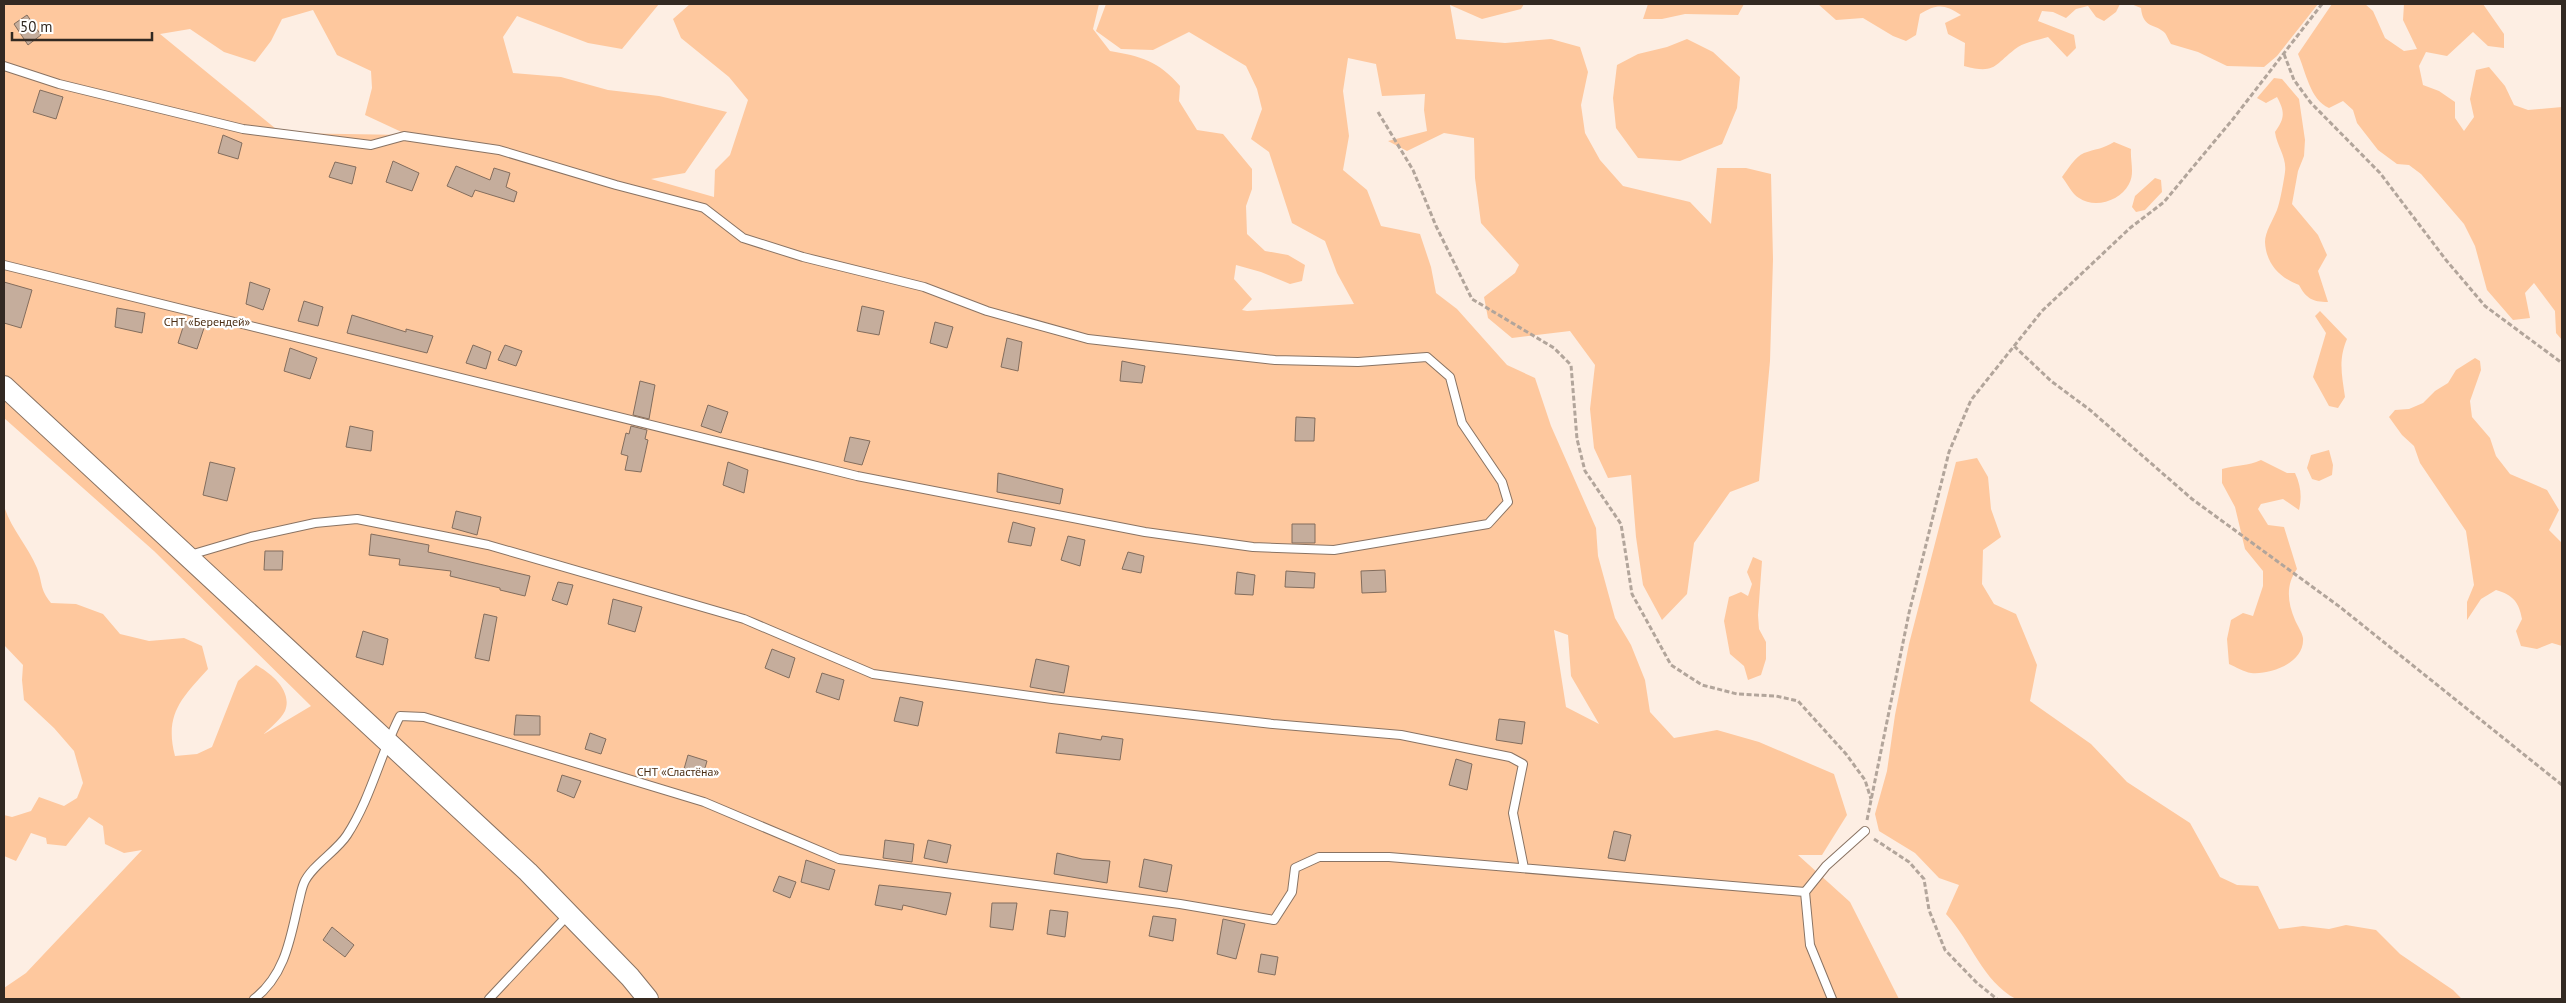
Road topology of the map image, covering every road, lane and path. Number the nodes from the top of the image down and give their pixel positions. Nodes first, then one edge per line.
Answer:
1 (2322, 4) edge
2 (2284, 53) junction
3 (4, 66) edge
4 (1378, 112) dead end
5 (4, 265) edge
6 (2014, 346) junction
7 (2562, 363) edge
8 (4, 386) edge
9 (187, 556) junction
10 (387, 741) junction
11 (2562, 786) edge
12 (1872, 800) junction
13 (1865, 831) junction
14 (1524, 868) junction
15 (1805, 892) junction
16 (569, 914) junction
17 (254, 999) edge
18 (489, 999) edge
19 (648, 999) edge
20 (1832, 999) edge
21 (1997, 999) edge

1 - 2 path
2 - 6 path
2 - 7 path
3 - 5 lane
4 - 12 path
6 - 11 path
6 - 12 path
8 - 9 street
9 - 10 street
9 - 14 lane
10 - 14 lane
10 - 16 street
10 - 17 lane
12 - 13 path
13 - 15 lane
13 - 21 path
14 - 15 lane
15 - 20 lane
16 - 18 lane
16 - 19 street

